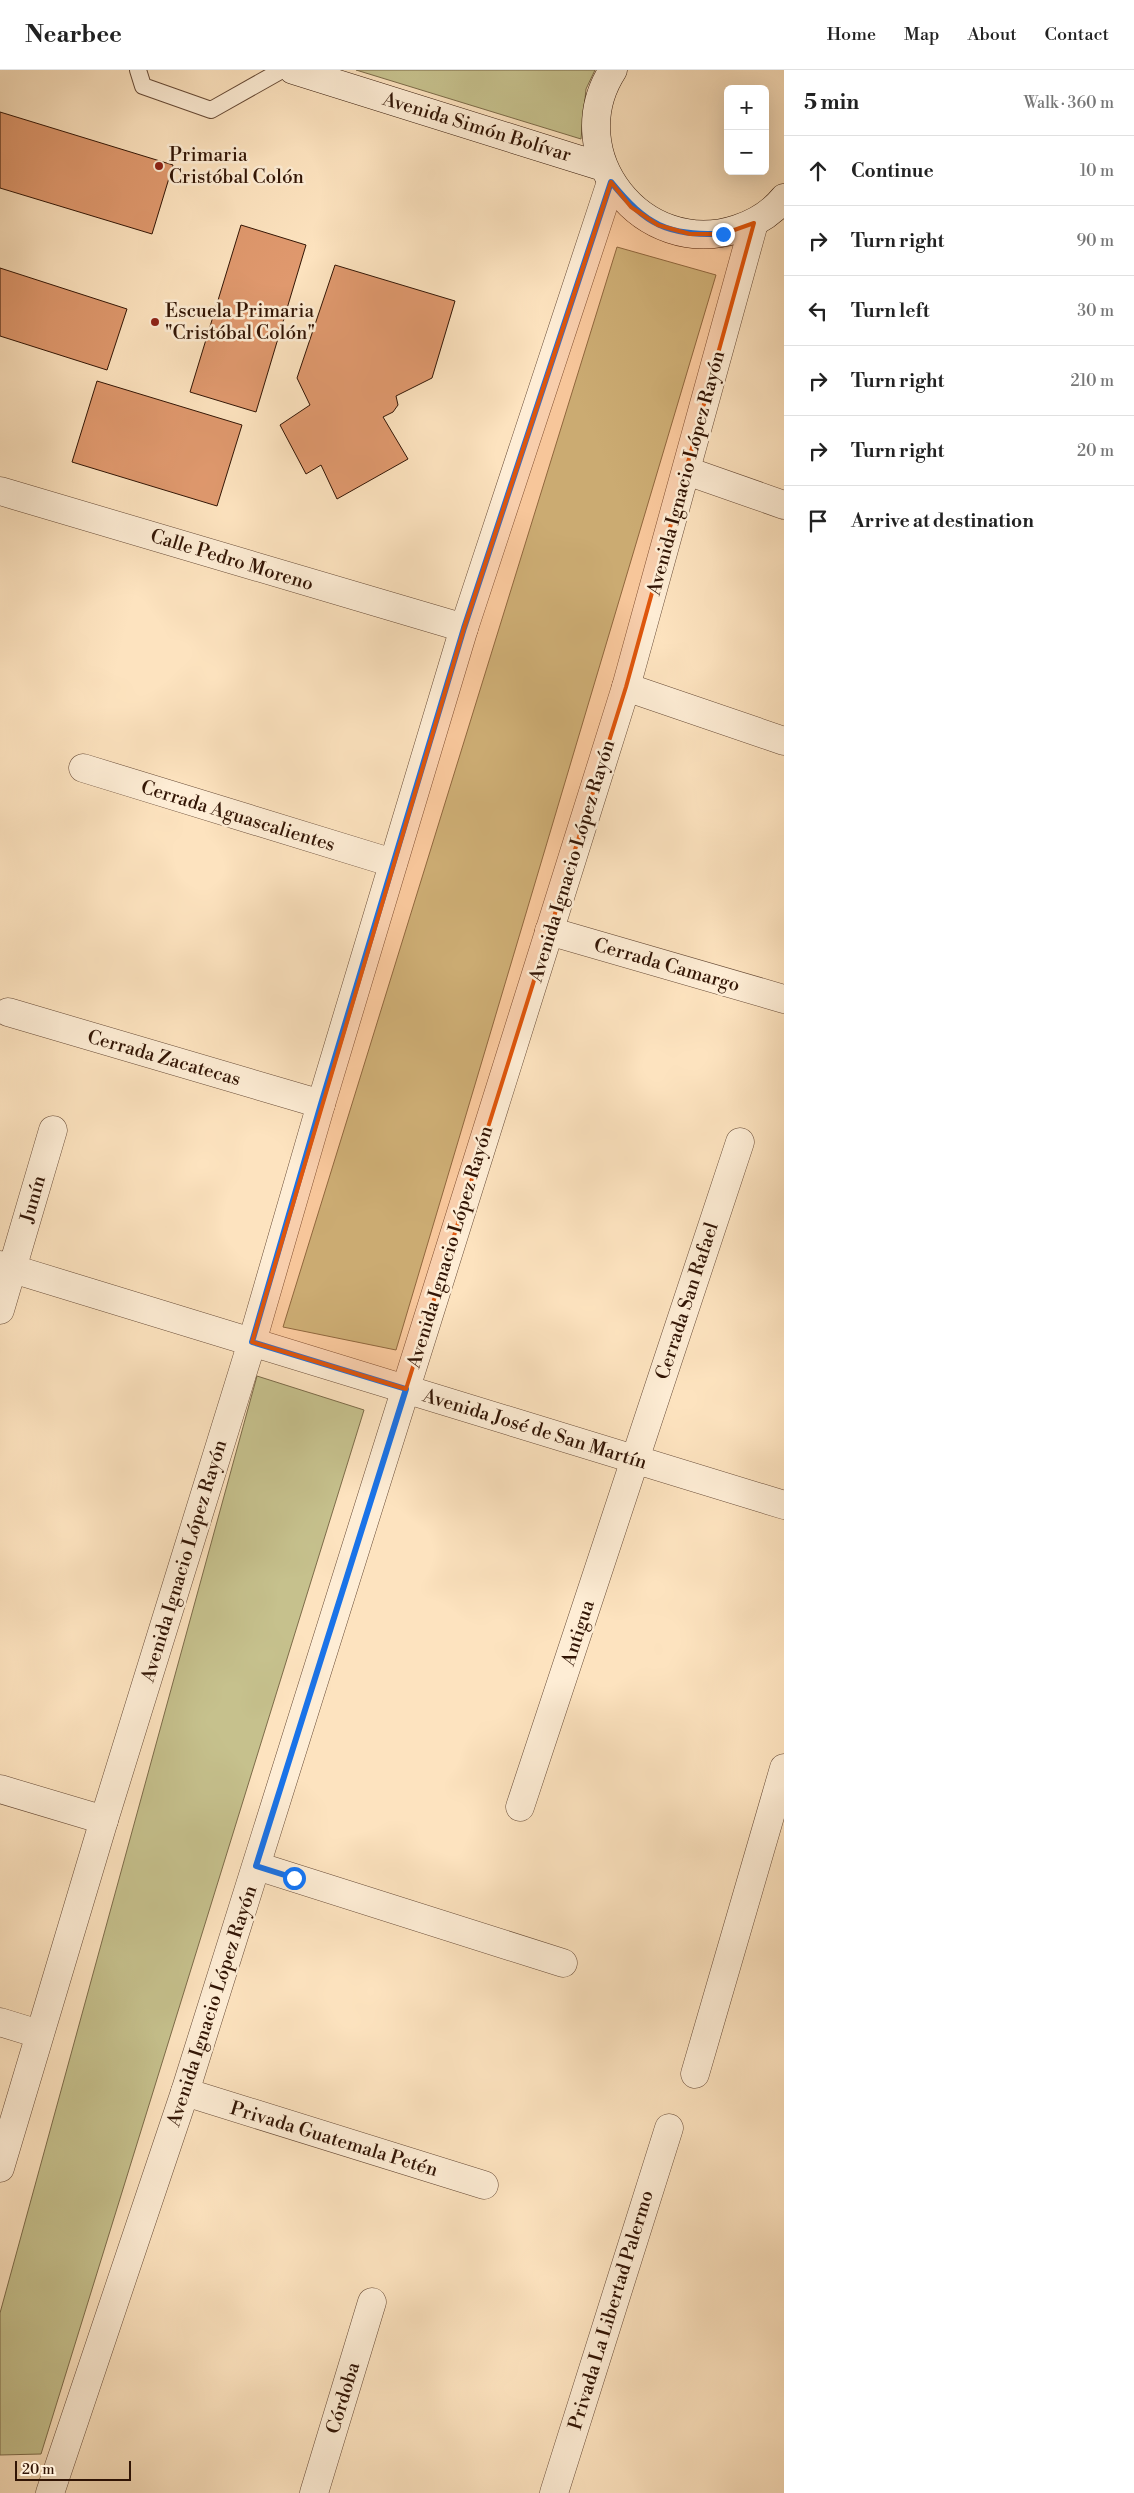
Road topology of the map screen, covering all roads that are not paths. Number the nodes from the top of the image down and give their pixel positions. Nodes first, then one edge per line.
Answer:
1 (138, 70) edge
2 (282, 70) edge
3 (293, 70) edge
4 (613, 70) edge
5 (607, 174) junction
6 (774, 210) edge
7 (687, 471) junction
8 (1, 495) edge
9 (784, 505) edge
10 (464, 628) junction
11 (626, 686) junction
12 (784, 741) edge
13 (84, 768) dead end
14 (394, 863) junction
15 (549, 931) junction
16 (784, 999) edge
17 (8, 1012) dead end
18 (321, 1104) junction
19 (53, 1130) dead end
20 (740, 1142) dead end
21 (6, 1267) edge
22 (0, 1310) edge
23 (252, 1342) junction
24 (406, 1389) junction
25 (635, 1460) junction
26 (784, 1505) edge
27 (784, 1768) edge
28 (0, 1789) edge
29 (520, 1807) dead end
30 (104, 1820) junction
31 (256, 1866) junction
32 (563, 1963) dead end
33 (0, 2022) edge
34 (39, 2034) junction
35 (695, 2074) dead end
36 (185, 2092) junction
37 (669, 2128) dead end
38 (0, 2168) edge
39 (484, 2185) dead end
40 (372, 2302) dead end
41 (50, 2493) edge
42 (314, 2493) edge
43 (554, 2493) edge

1 - 2 lane
3 - 5 street, Avenida Simón Bolívar
4 - 5 street
5 - 6 street
5 - 10 street, Avenida Ignacio López Rayón
6 - 7 street, Avenida Ignacio López Rayón
7 - 9 street
7 - 11 street, Avenida Ignacio López Rayón
8 - 10 street, Calle Pedro Moreno
10 - 14 street, Avenida Ignacio López Rayón
11 - 12 street
11 - 15 street, Avenida Ignacio López Rayón
13 - 14 street, Cerrada Aguascalientes
14 - 18 street, Avenida Ignacio López Rayón
15 - 16 street, Cerrada Camargo
15 - 24 street, Avenida Ignacio López Rayón
17 - 18 street, Cerrada Zacatecas
18 - 23 street, Avenida Ignacio López Rayón
19 - 21 street, Junín
20 - 25 street, Cerrada San Rafael
21 - 22 street, Junín
21 - 23 street, Avenida José de San Martín
23 - 24 street, Avenida José de San Martín
23 - 30 street, Avenida Ignacio López Rayón
24 - 25 street, Avenida José de San Martín
24 - 31 street, Avenida Ignacio López Rayón
25 - 26 street, Avenida José de San Martín
25 - 29 street, Antigua
27 - 35 street
28 - 30 street
30 - 34 street, Avenida Ignacio López Rayón
31 - 32 street
31 - 36 street, Avenida Ignacio López Rayón
33 - 34 street
34 - 38 street, Avenida Ignacio López Rayón
36 - 39 street, Privada Guatemala Petén
36 - 41 street, Avenida Ignacio López Rayón
37 - 43 street, Privada La Libertad Palermo
40 - 42 street, Córdoba

